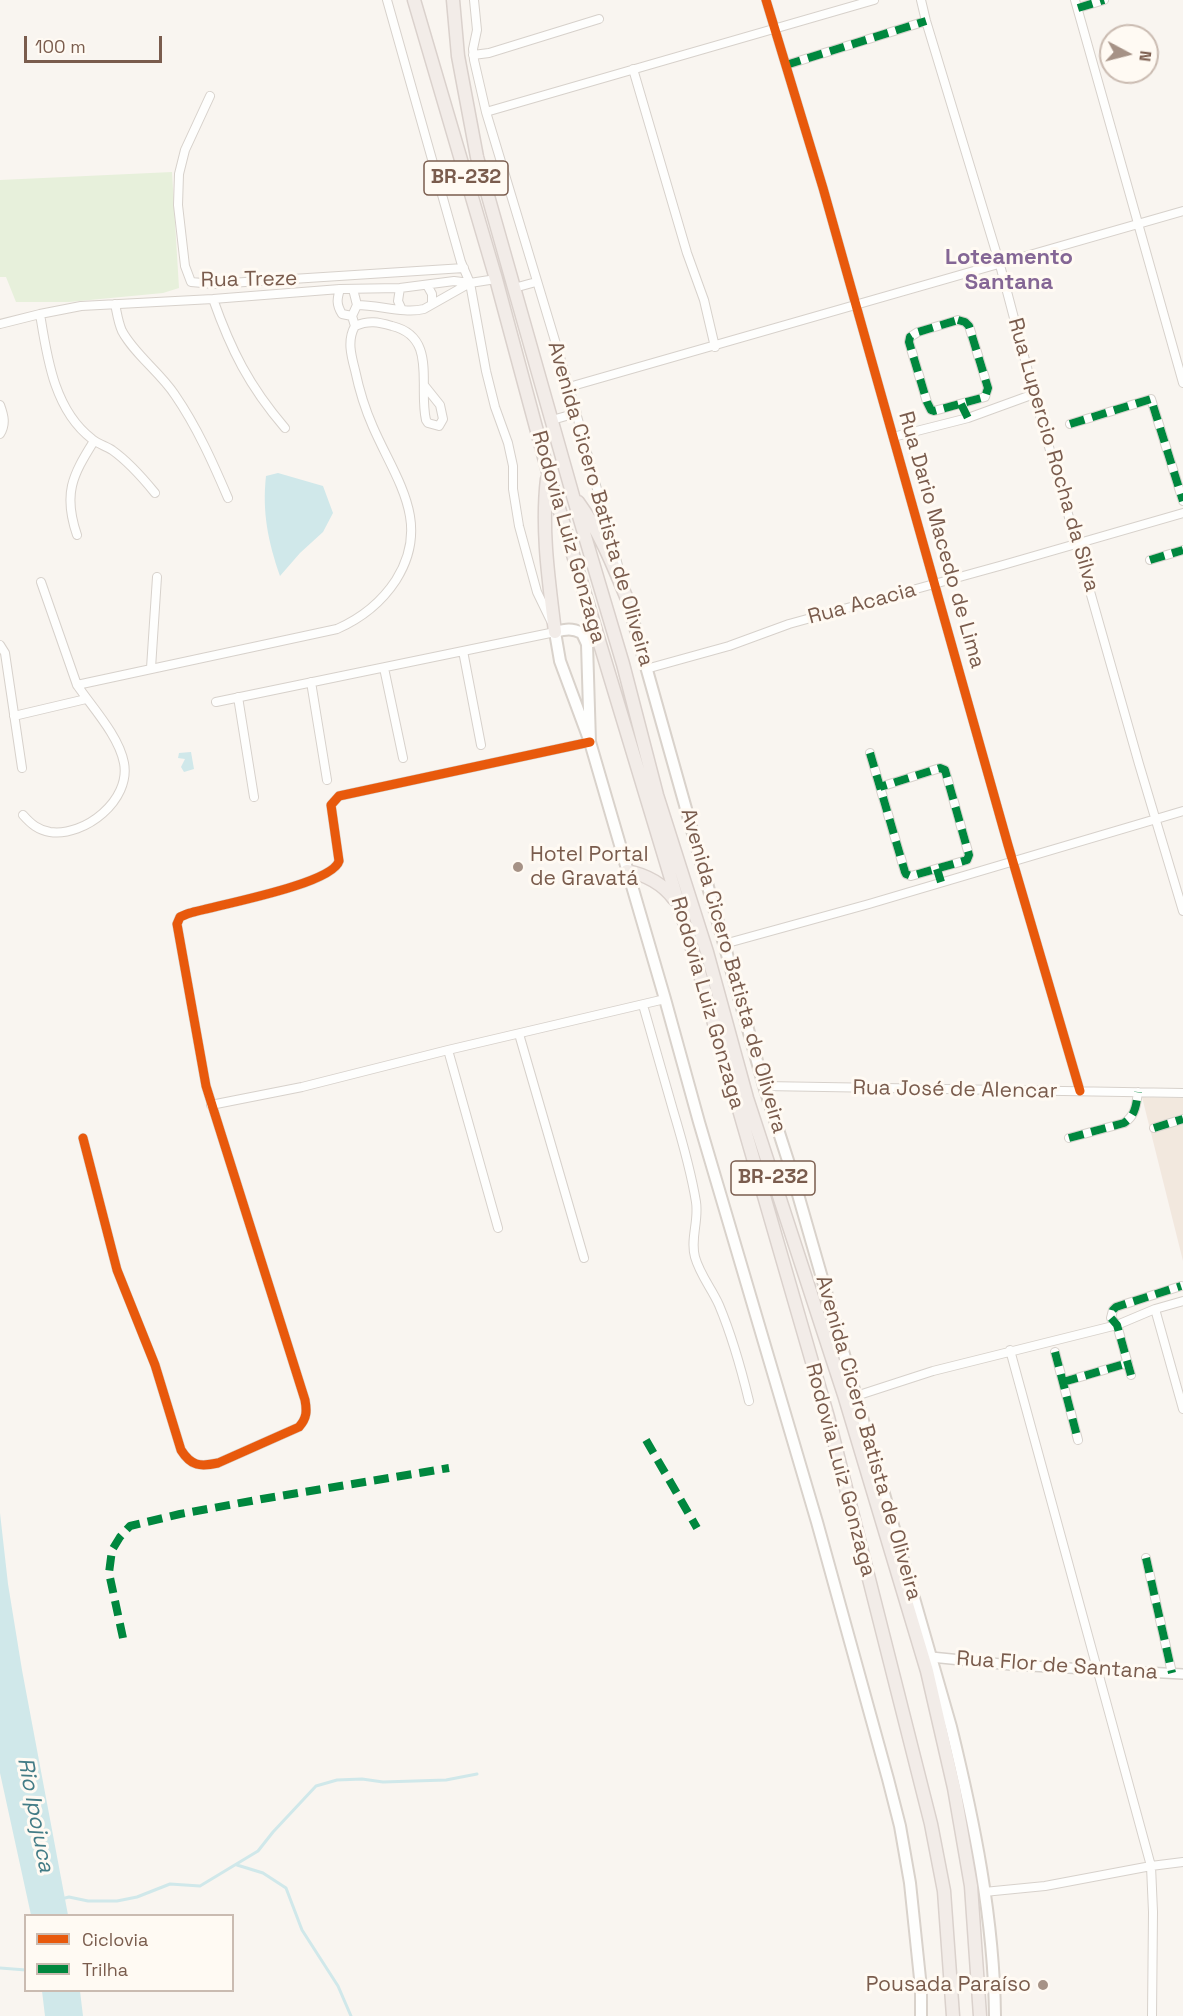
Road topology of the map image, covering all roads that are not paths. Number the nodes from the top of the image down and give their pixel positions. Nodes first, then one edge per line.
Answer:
1 (387, 0) edge
2 (414, 0) edge
3 (453, 0) edge
4 (474, 0) edge
5 (766, 0) edge
6 (874, 0) edge
7 (921, 0) edge
8 (1104, 0) edge
9 (1076, 4) edge
10 (599, 19) dead end
11 (926, 21) junction
12 (773, 28) junction
13 (473, 55) junction
14 (786, 64) junction
15 (633, 69) junction
16 (210, 96) dead end
17 (486, 112) junction
18 (1183, 212) edge
19 (1139, 223) junction
20 (1000, 265) junction
21 (464, 268) junction
22 (496, 279) junction
23 (536, 282) junction
24 (470, 283) junction
25 (427, 285) junction
26 (400, 288) junction
27 (514, 288) junction
28 (340, 289) junction
29 (352, 289) junction
30 (213, 299) junction
31 (115, 304) junction
32 (432, 304) junction
33 (855, 305) junction
34 (357, 306) junction
35 (402, 310) junction
36 (40, 314) junction
37 (352, 316) junction
38 (0, 324) edge
39 (356, 326) junction
40 (715, 347) junction
41 (1183, 383) edge
42 (424, 385) junction
43 (570, 387) junction
44 (1034, 394) junction
45 (962, 404) junction
46 (0, 405) edge
47 (577, 413) junction
48 (968, 418) junction
49 (552, 420) junction
50 (1070, 424) dead end
51 (285, 428) dead end
52 (0, 434) edge
53 (893, 437) junction
54 (94, 441) junction
55 (548, 472) junction
56 (155, 493) dead end
57 (573, 496) junction
58 (228, 498) dead end
59 (1183, 501) edge
60 (1183, 513) edge
61 (77, 536) dead end
62 (1077, 543) junction
63 (1183, 550) edge
64 (1150, 560) dead end
65 (158, 577) dead end
66 (41, 582) dead end
67 (936, 584) junction
68 (627, 599) junction
69 (555, 629) junction
70 (0, 645) edge
71 (463, 651) junction
72 (151, 668) junction
73 (384, 668) junction
74 (646, 669) junction
75 (311, 682) junction
76 (77, 685) junction
77 (238, 697) junction
78 (86, 699) junction
79 (216, 702) dead end
80 (14, 717) junction
81 (590, 742) junction
82 (482, 745) dead end
83 (870, 753) dead end
84 (403, 758) dead end
85 (22, 768) dead end
86 (327, 780) dead end
87 (880, 787) junction
88 (254, 797) dead end
89 (1183, 811) edge
90 (23, 815) dead end
91 (1156, 818) junction
92 (1014, 861) junction
93 (937, 868) junction
94 (627, 871) junction
95 (941, 882) junction
96 (678, 905) junction
97 (1183, 911) edge
98 (724, 944) junction
99 (665, 999) junction
100 (643, 1005) junction
101 (519, 1034) junction
102 (448, 1050) junction
103 (764, 1086) junction
104 (1080, 1091) junction
105 (1138, 1092) junction
106 (1183, 1093) edge
107 (211, 1105) junction
108 (1183, 1119) edge
109 (1154, 1128) dead end
110 (83, 1138) dead end
111 (1069, 1138) dead end
112 (498, 1228) dead end
113 (584, 1258) dead end
114 (1181, 1286) dead end
115 (1183, 1301) edge
116 (1155, 1309) junction
117 (1117, 1325) junction
118 (1010, 1350) junction
119 (1055, 1352) dead end
120 (1128, 1363) junction
121 (1131, 1374) dead end
122 (1063, 1382) junction
123 (856, 1396) junction
124 (749, 1401) dead end
125 (1183, 1409) edge
126 (1078, 1440) dead end
127 (1146, 1558) dead end
128 (931, 1657) junction
129 (1096, 1669) junction
130 (1172, 1673) junction
131 (1183, 1674) edge
132 (1183, 1862) edge
133 (1151, 1866) junction
134 (984, 1892) junction
135 (921, 2016) edge
136 (953, 2016) edge
137 (980, 2016) edge
138 (995, 2016) edge
139 (1152, 2016) edge

1 - 21 street
2 - 22 highway, Rodovia Luiz Gonzaga / BR-232
3 - 27 highway, Rodovia Luiz Gonzaga / BR-232
4 - 13 street, Avenida Cicero Batista de Oliveira
5 - 12 street, Rua Dario Macedo de Lima
6 - 12 street
7 - 11 street, Rua Lupercio Rocha da Silva
8 - 9 street
9 - 19 street
10 - 13 street
11 - 14 street
11 - 20 street, Rua Lupercio Rocha da Silva
12 - 14 street, Rua Dario Macedo de Lima
12 - 15 street
13 - 17 street, Avenida Cicero Batista de Oliveira
14 - 33 street, Rua Dario Macedo de Lima
15 - 17 street
15 - 40 street
16 - 21 street, Rua Treze
17 - 23 street, Avenida Cicero Batista de Oliveira
18 - 19 street
19 - 20 street
19 - 41 street
20 - 33 street
20 - 44 street, Rua Lupercio Rocha da Silva
21 - 24 street
22 - 24 street
22 - 55 highway, Rodovia Luiz Gonzaga / BR-232
23 - 27 street
23 - 43 street, Avenida Cicero Batista de Oliveira
24 - 25 street
24 - 32 street
24 - 69 street
25 - 26 street
25 - 32 street
26 - 29 street
26 - 35 street
27 - 49 highway, Rodovia Luiz Gonzaga / BR-232
28 - 29 street
28 - 30 street
28 - 37 street
29 - 34 street
30 - 31 street
30 - 51 street
31 - 36 street
31 - 58 street
32 - 35 street
33 - 40 street
33 - 53 street, Rua Dario Macedo de Lima
34 - 35 street
34 - 37 street
36 - 38 street
36 - 54 street
37 - 39 street
39 - 42 street
39 - 72 street
40 - 43 street
42 - 42 street
43 - 47 street, Avenida Cicero Batista de Oliveira
44 - 48 street
44 - 62 street, Rua Lupercio Rocha da Silva
45 - 45 street
45 - 48 street
46 - 52 street
47 - 49 street
47 - 68 street, Avenida Cicero Batista de Oliveira
48 - 53 street
49 - 57 highway, Rodovia Luiz Gonzaga / BR-232
50 - 59 street
53 - 67 street, Rua Dario Macedo de Lima
54 - 56 street
54 - 61 street
55 - 69 highway
55 - 96 highway, Rodovia Luiz Gonzaga / BR-232
57 - 68 highway
57 - 137 highway, Rodovia Luiz Gonzaga / BR-232
60 - 62 street, Rua Acacia
62 - 67 street, Rua Acacia
62 - 91 street, Rua Lupercio Rocha da Silva
63 - 64 street
65 - 72 street
66 - 76 street
67 - 74 street, Rua Acacia
67 - 92 street, Rua Dario Macedo de Lima
68 - 74 main road, Avenida Cicero Batista de Oliveira
69 - 71 street
69 - 81 main road
69 - 81 main road
70 - 80 street
71 - 73 street
71 - 82 street
72 - 76 street
73 - 75 street
73 - 84 street
74 - 98 main road, Avenida Cicero Batista de Oliveira
75 - 77 street
75 - 86 street
76 - 78 street
77 - 79 street
77 - 88 street
78 - 80 street
78 - 90 street
80 - 85 street
81 - 94 main road
81 - 107 street
83 - 87 street
87 - 93 street
87 - 93 street
89 - 91 street
91 - 92 street
91 - 97 street, Rua Lupercio Rocha da Silva
92 - 95 street
92 - 104 street, Rua Dario Macedo de Lima
93 - 95 street
94 - 96 highway
94 - 99 main road
95 - 98 street
96 - 136 highway, Rodovia Luiz Gonzaga / BR-232
98 - 103 main road, Avenida Cicero Batista de Oliveira
99 - 100 street
99 - 135 main road
100 - 101 street
100 - 124 street
101 - 102 street
101 - 113 street
102 - 107 street
102 - 112 street
103 - 104 street, Rua José de Alencar
103 - 123 main road, Avenida Cicero Batista de Oliveira
104 - 105 street, Rua José de Alencar
105 - 106 street, Rua José de Alencar
105 - 111 street
107 - 110 street
108 - 109 street
114 - 117 street
115 - 116 street
116 - 117 street
116 - 125 street
117 - 118 street
117 - 120 street
118 - 123 street
118 - 129 street
119 - 122 street
120 - 121 street
120 - 122 street
122 - 126 street
123 - 128 main road, Avenida Cicero Batista de Oliveira
127 - 130 street
128 - 129 street, Rua Flor de Santana
128 - 134 main road, Avenida Cicero Batista de Oliveira
129 - 130 street, Rua Flor de Santana
129 - 133 street
130 - 131 street, Rua Flor de Santana
132 - 133 street
133 - 134 street
133 - 139 street
134 - 138 main road, Avenida Cicero Batista de Oliveira

